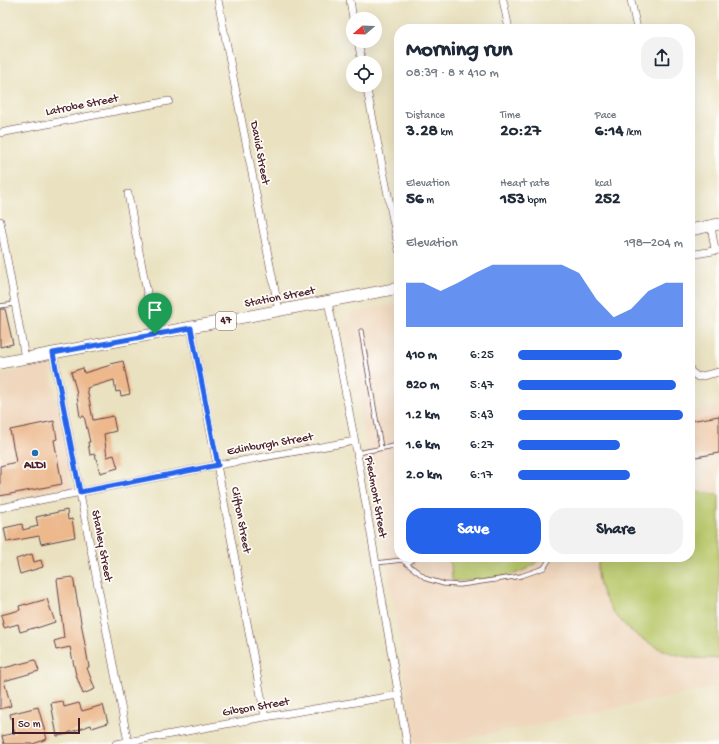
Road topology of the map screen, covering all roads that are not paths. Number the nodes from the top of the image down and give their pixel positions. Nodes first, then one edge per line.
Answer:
1 (218, 0) edge
2 (350, 0) edge
3 (503, 0) edge
4 (631, 0) edge
5 (353, 12) edge
6 (508, 24) edge
7 (635, 24) edge
8 (367, 92) edge
9 (169, 101) dead end
10 (0, 133) edge
11 (128, 194) dead end
12 (0, 221) edge
13 (394, 225) edge
14 (715, 225) edge
15 (695, 229) edge
16 (717, 250) edge
17 (695, 254) edge
18 (394, 289) edge
19 (328, 301) junction
20 (15, 304) junction
21 (0, 306) edge
22 (279, 311) junction
23 (191, 328) junction
24 (361, 331) dead end
25 (155, 334) junction
26 (53, 353) junction
27 (25, 358) junction
28 (0, 363) edge
29 (719, 372) edge
30 (695, 375) edge
31 (355, 441) junction
32 (394, 446) edge
33 (381, 448) junction
34 (357, 453) junction
35 (218, 465) junction
36 (80, 492) junction
37 (0, 508) edge
38 (394, 561) edge
39 (548, 562) edge
40 (375, 563) junction
41 (408, 563) edge
42 (399, 695) junction
43 (265, 717) junction
44 (128, 742) junction
45 (116, 744) edge
46 (407, 744) edge

1 - 22 street, David Street
2 - 5 street
3 - 6 street
4 - 7 street
8 - 13 street
9 - 10 street, Latrobe Street
11 - 25 street
12 - 20 street
14 - 15 main road
14 - 16 street
16 - 17 street
18 - 19 main road, Station Street / 47
19 - 22 main road, Station Street / 47
19 - 31 street, Piedmont Street
20 - 21 lane
20 - 27 street
22 - 23 main road, Station Street / 47
23 - 25 main road, Station Street / 47
23 - 35 street, Clifton Street
24 - 33 lane
25 - 26 main road, Station Street / 47
26 - 27 main road, Station Street / 47
26 - 36 street, Stanley Street
27 - 28 main road, Station Street / 47
29 - 30 street
31 - 34 street, Piedmont Street
31 - 35 street, Edinburgh Street
32 - 33 lane
33 - 34 lane
34 - 40 street, Piedmont Street
35 - 36 street, Edinburgh Street
35 - 43 street, Clifton Street
36 - 37 street, Edinburgh Street
36 - 44 street, Stanley Street
38 - 40 lane
39 - 41 lane
40 - 42 street, Piedmont Street
42 - 43 street, Gibson Street
42 - 46 street, Piedmont Street
43 - 44 street, Gibson Street
44 - 45 street, Gibson Street

